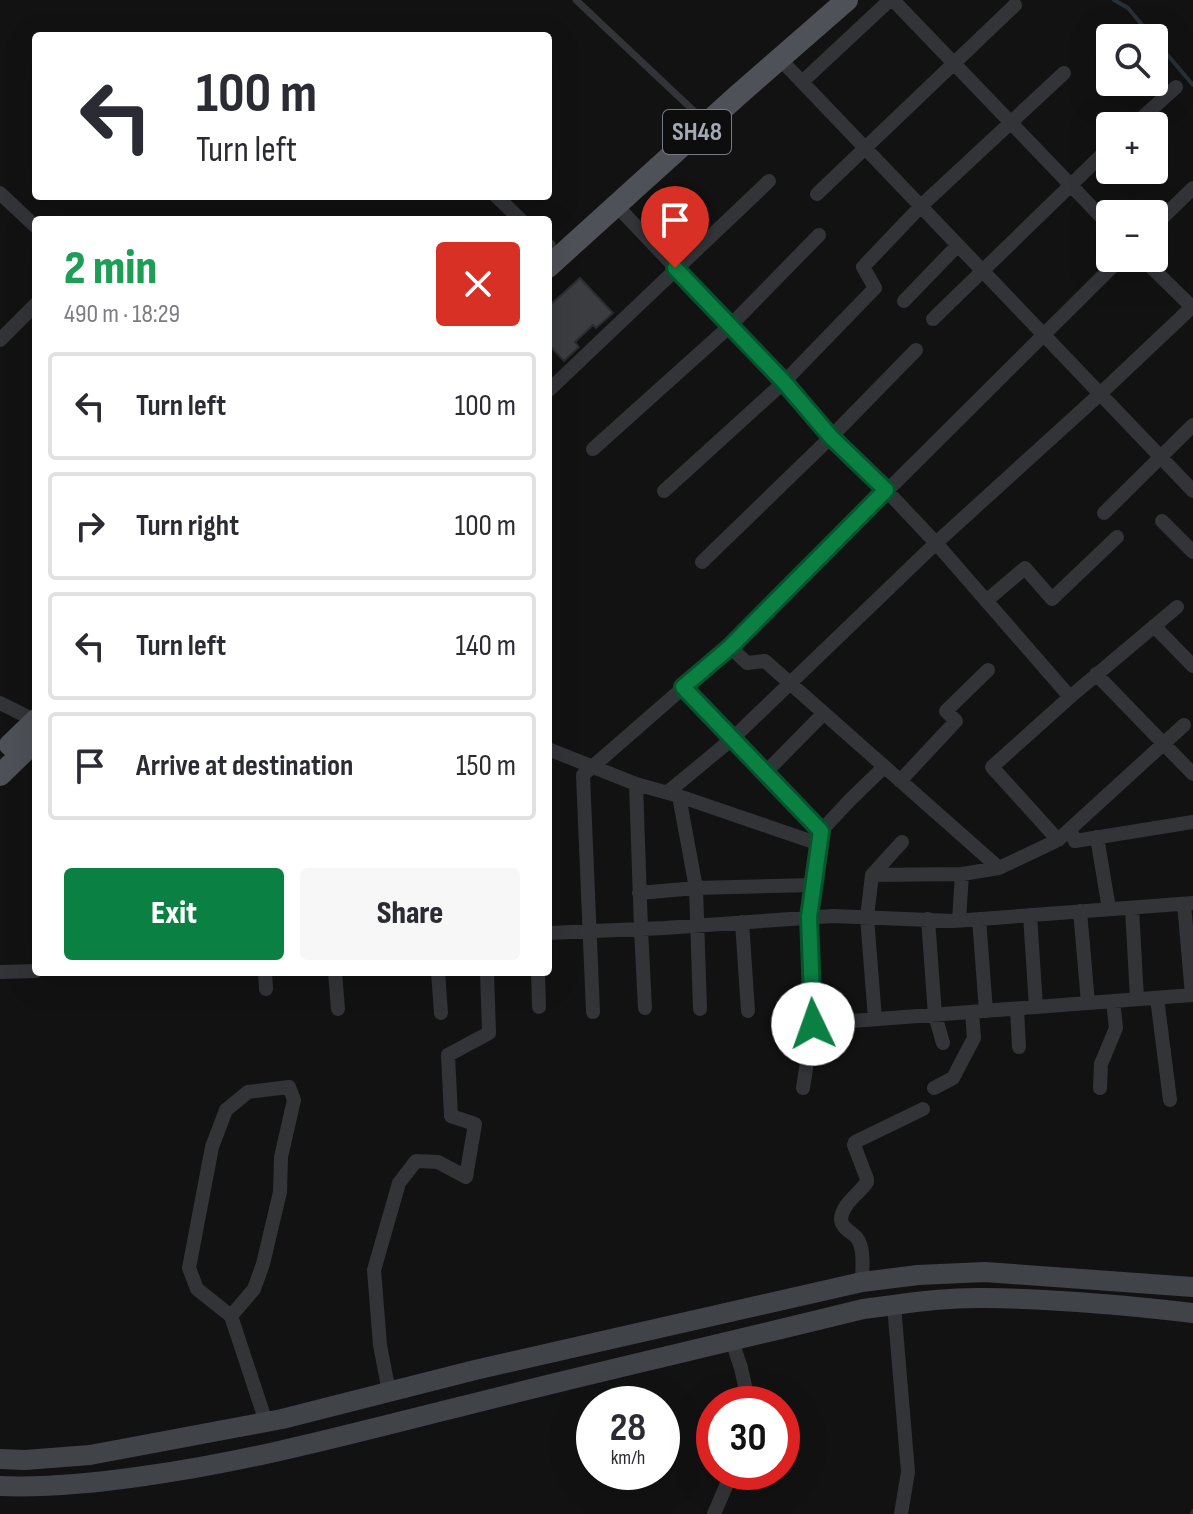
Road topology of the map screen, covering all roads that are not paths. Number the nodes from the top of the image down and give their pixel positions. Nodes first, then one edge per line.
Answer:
1 (576, 0) edge
2 (825, 0) edge
3 (847, 0) edge
4 (891, 0) edge
5 (1015, 5) dead end
6 (780, 59) junction
7 (954, 63) junction
8 (1064, 73) dead end
9 (802, 82) junction
10 (1176, 87) dead end
11 (1148, 112) edge
12 (696, 113) junction
13 (1012, 124) junction
14 (865, 148) junction
15 (1096, 160) edge
16 (769, 181) dead end
17 (1070, 184) junction
18 (1193, 188) edge
19 (0, 193) edge
20 (817, 194) dead end
21 (500, 200) edge
22 (616, 205) junction
23 (921, 206) junction
24 (1096, 211) edge
25 (1168, 212) edge
26 (517, 216) edge
27 (32, 223) edge
28 (819, 235) dead end
29 (552, 242) edge
30 (958, 245) junction
31 (552, 263) edge
32 (675, 268) junction
33 (983, 271) junction
34 (1107, 272) edge
35 (1157, 272) edge
36 (904, 301) dead end
37 (1193, 307) edge
38 (32, 308) edge
39 (933, 319) dead end
40 (730, 326) junction
41 (1043, 334) junction
42 (0, 340) edge
43 (916, 350) dead end
44 (784, 382) junction
45 (552, 387) edge
46 (1100, 394) junction
47 (1193, 425) edge
48 (831, 437) junction
49 (593, 449) dead end
50 (1160, 457) junction
51 (886, 490) junction
52 (664, 491) dead end
53 (1193, 491) edge
54 (1104, 513) dead end
55 (1162, 521) dead end
56 (1117, 537) dead end
57 (936, 543) junction
58 (1193, 552) edge
59 (702, 562) dead end
60 (986, 601) junction
61 (1177, 607) dead end
62 (1154, 626) junction
63 (730, 647) junction
64 (1193, 666) edge
65 (988, 670) dead end
66 (1096, 674) junction
67 (790, 683) junction
68 (683, 687) junction
69 (1070, 697) junction
70 (0, 703) edge
71 (824, 713) junction
72 (32, 719) edge
73 (1184, 725) dead end
74 (32, 726) edge
75 (732, 739) junction
76 (32, 743) edge
77 (1163, 745) junction
78 (552, 751) edge
79 (593, 766) junction
80 (884, 767) junction
81 (0, 769) edge
82 (765, 773) junction
83 (1193, 774) edge
84 (900, 781) junction
85 (636, 784) junction
86 (673, 794) junction
87 (1193, 822) edge
88 (1070, 829) junction
89 (1097, 837) junction
90 (820, 838) junction
91 (1058, 840) junction
92 (902, 842) dead end
93 (999, 868) junction
94 (962, 874) junction
95 (872, 875) junction
96 (812, 885) junction
97 (696, 888) junction
98 (639, 893) junction
99 (1189, 904) edge
100 (1132, 908) junction
101 (1109, 909) junction
102 (1080, 911) junction
103 (1030, 915) junction
104 (809, 917) junction
105 (867, 917) junction
106 (928, 919) junction
107 (979, 919) junction
108 (959, 920) junction
109 (742, 922) junction
110 (697, 925) junction
111 (641, 929) junction
112 (588, 931) junction
113 (552, 933) edge
114 (32, 971) edge
115 (0, 972) edge
116 (265, 976) edge
117 (335, 976) edge
118 (438, 976) edge
119 (487, 976) edge
120 (538, 976) edge
121 (266, 989) dead end
122 (1192, 995) edge
123 (1157, 998) junction
124 (1137, 999) junction
125 (1113, 1001) junction
126 (1088, 1003) junction
127 (539, 1007) dead end
128 (1036, 1007) junction
129 (645, 1008) dead end
130 (338, 1009) dead end
131 (700, 1009) dead end
132 (1017, 1009) junction
133 (748, 1011) dead end
134 (593, 1012) dead end
135 (979, 1012) junction
136 (441, 1013) dead end
137 (935, 1015) junction
138 (875, 1019) junction
139 (813, 1024) junction
140 (943, 1043) dead end
141 (1019, 1047) dead end
142 (803, 1088) dead end
143 (934, 1088) dead end
144 (1100, 1088) dead end
145 (1170, 1100) dead end
146 (923, 1109) dead end
147 (862, 1282) junction
148 (1193, 1287) edge
149 (894, 1305) junction
150 (1193, 1313) edge
151 (231, 1316) junction
152 (732, 1341) junction
153 (745, 1386) edge
154 (389, 1392) junction
155 (266, 1422) junction
156 (0, 1459) edge
157 (0, 1486) edge
158 (724, 1490) edge
159 (714, 1514) edge
160 (901, 1514) edge

1 - 12 lane
2 - 12 main road, SH48
3 - 6 main road, SH48
4 - 7 street
4 - 9 street
5 - 7 street
6 - 9 street
6 - 22 main road, SH48
7 - 13 street
7 - 14 street
8 - 13 street
9 - 14 street
10 - 11 street
12 - 29 main road, SH48
13 - 17 street
13 - 23 street
14 - 20 street
14 - 23 street
15 - 17 street
16 - 32 street
17 - 24 street
17 - 33 street
18 - 25 street
19 - 27 street
21 - 26 street
22 - 31 main road, SH48
22 - 32 street
23 - 30 street
23 - 44 street
28 - 40 street
30 - 33 street
30 - 36 street
32 - 40 street
32 - 45 street
33 - 39 street
33 - 41 street
34 - 41 street
35 - 37 street
37 - 46 street
38 - 42 street
40 - 44 street
40 - 49 street
41 - 46 street
41 - 51 street
43 - 48 street
44 - 48 street
44 - 52 street
46 - 50 street
46 - 57 street
47 - 50 street
48 - 51 street
48 - 59 street
50 - 53 street
50 - 54 street
51 - 57 street
51 - 63 street
55 - 58 street
56 - 60 street
57 - 60 street
57 - 67 street
60 - 69 street
61 - 62 street
62 - 64 street
62 - 66 street
63 - 67 street
63 - 68 street
65 - 84 street
66 - 69 street
66 - 77 street
67 - 71 street
67 - 75 street
68 - 75 street
68 - 79 street
69 - 91 street
70 - 72 street
71 - 80 street
71 - 82 street
73 - 77 street
74 - 81 main road
75 - 82 street
75 - 86 street
76 - 81 main road
77 - 83 street
77 - 88 street
78 - 79 street
79 - 85 street
79 - 112 street
80 - 84 street
80 - 90 street
82 - 90 street
84 - 93 street
85 - 86 street
85 - 98 street
86 - 90 street
86 - 97 street
87 - 89 street
88 - 89 street
88 - 91 street
89 - 101 street
90 - 96 street
91 - 93 street
92 - 95 street
93 - 94 street
94 - 95 street
94 - 108 street
95 - 105 street
96 - 97 street
96 - 104 street
97 - 98 street
97 - 110 street
98 - 111 street
99 - 100 street
99 - 122 street
100 - 101 street
100 - 124 street
101 - 102 street
102 - 103 street
102 - 126 street
103 - 107 street
103 - 128 street
104 - 105 street
104 - 109 street
104 - 139 street
105 - 106 street
105 - 138 street
106 - 108 street
106 - 137 street
107 - 108 street
107 - 135 street
109 - 110 street
109 - 133 street
110 - 111 street
110 - 131 street
111 - 112 street
111 - 129 street
112 - 113 street
112 - 134 street
114 - 115 street
116 - 121 street
117 - 130 street
118 - 136 street
119 - 154 street
120 - 127 street
122 - 123 street
123 - 124 street
123 - 145 street
124 - 125 street
125 - 126 street
125 - 144 street
126 - 128 street
128 - 132 street
132 - 135 street
132 - 141 street
135 - 137 street
135 - 143 street
137 - 138 street
137 - 140 street
138 - 139 street
139 - 142 street
146 - 147 street
147 - 148 main road
147 - 154 main road
149 - 150 main road
149 - 152 main road
149 - 160 street
151 - 151 street
151 - 155 street
152 - 153 street
152 - 157 main road
154 - 155 main road
155 - 156 main road
158 - 159 street

